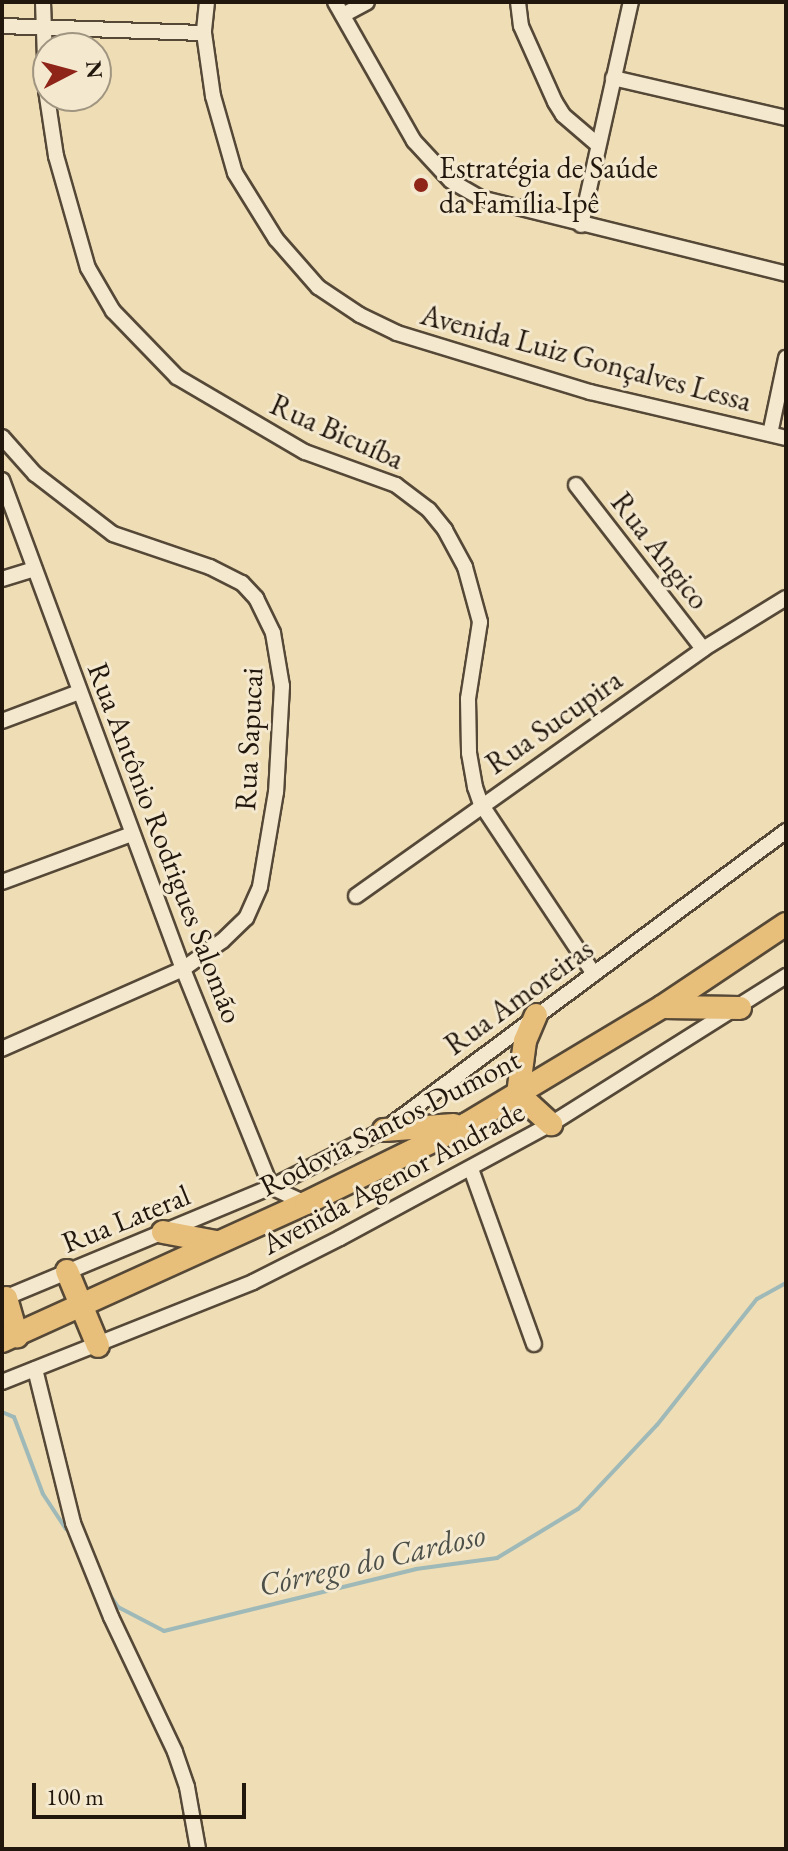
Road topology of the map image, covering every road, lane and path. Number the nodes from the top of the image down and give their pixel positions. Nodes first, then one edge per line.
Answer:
1 (43, 2) edge
2 (207, 2) edge
3 (367, 2) edge
4 (518, 2) edge
5 (631, 2) edge
6 (339, 9) edge
7 (2, 26) edge
8 (41, 27) junction
9 (204, 33) junction
10 (613, 78) junction
11 (786, 118) edge
12 (598, 145) junction
13 (581, 225) junction
14 (786, 274) edge
15 (786, 358) edge
16 (770, 434) junction
17 (2, 437) edge
18 (786, 438) edge
19 (2, 480) edge
20 (576, 485) dead end
21 (7, 510) edge
22 (34, 569) junction
23 (2, 579) edge
24 (786, 598) edge
25 (703, 649) junction
26 (79, 692) junction
27 (2, 721) edge
28 (481, 804) junction
29 (786, 831) edge
30 (132, 834) junction
31 (2, 882) edge
32 (356, 896) dead end
33 (786, 924) edge
34 (183, 969) junction
35 (594, 974) junction
36 (786, 976) edge
37 (662, 1007) junction
38 (740, 1008) junction
39 (536, 1015) junction
40 (2, 1049) edge
41 (518, 1094) junction
42 (467, 1124) junction
43 (551, 1124) junction
44 (384, 1130) junction
45 (471, 1169) junction
46 (271, 1187) junction
47 (306, 1203) junction
48 (163, 1232) junction
49 (216, 1242) junction
50 (67, 1271) junction
51 (4, 1298) edge
52 (82, 1305) junction
53 (10, 1338) edge
54 (534, 1344) dead end
55 (98, 1346) junction
56 (35, 1369) junction
57 (2, 1382) edge
58 (198, 1849) edge

1 - 8 street, Rua Bicuíba
2 - 9 street, Avenida Luiz Gonçalves Lessa
3 - 6 street
4 - 12 street
5 - 10 street
6 - 13 street
7 - 8 street
8 - 9 street
8 - 28 street, Rua Bicuíba
9 - 16 street, Avenida Luiz Gonçalves Lessa
10 - 11 street
10 - 12 street
12 - 13 street
13 - 14 street
15 - 16 street
16 - 18 street, Avenida Luiz Gonçalves Lessa
17 - 34 street, Rua Sapucai
19 - 21 street, Rua Antônio Rodrigues Salomão
20 - 25 street, Rua Angico
21 - 22 street, Rua Antônio Rodrigues Salomão
22 - 23 street
22 - 26 street, Rua Antônio Rodrigues Salomão
24 - 25 street, Rua Sucupira
25 - 28 street, Rua Sucupira
26 - 27 street
26 - 30 street, Rua Antônio Rodrigues Salomão
28 - 32 street, Rua Sucupira
28 - 35 street, Rua Bicuíba
29 - 35 street, Rua Amoreiras
30 - 31 street
30 - 34 street, Rua Antônio Rodrigues Salomão
33 - 37 highway, Rodovia Santos Dumont
34 - 40 street, Rua Sapucai
34 - 46 street, Rua Antônio Rodrigues Salomão
35 - 39 street, Rua Amoreiras
36 - 38 street, Avenida Agenor Andrade
37 - 38 highway
37 - 41 highway, Rodovia Santos Dumont
38 - 43 street, Avenida Agenor Andrade
39 - 41 highway
39 - 44 street, Rua Amoreiras
41 - 42 highway, Rodovia Santos Dumont
41 - 43 highway
42 - 44 highway
42 - 47 highway, Rodovia Santos Dumont
43 - 45 street, Avenida Agenor Andrade
44 - 46 street, Rua Amoreiras
45 - 54 street
45 - 55 street, Avenida Agenor Andrade
46 - 47 street
46 - 48 street, Rua Lateral
47 - 49 highway, Rodovia Santos Dumont
48 - 49 highway
48 - 50 street, Rua Lateral
49 - 52 highway, Rodovia Santos Dumont
50 - 51 street, Rua Lateral
50 - 52 highway
51 - 53 highway
52 - 53 highway, Rodovia Santos Dumont
52 - 55 highway
55 - 56 street, Avenida Agenor Andrade
56 - 57 street, Avenida Agenor Andrade
56 - 58 street

